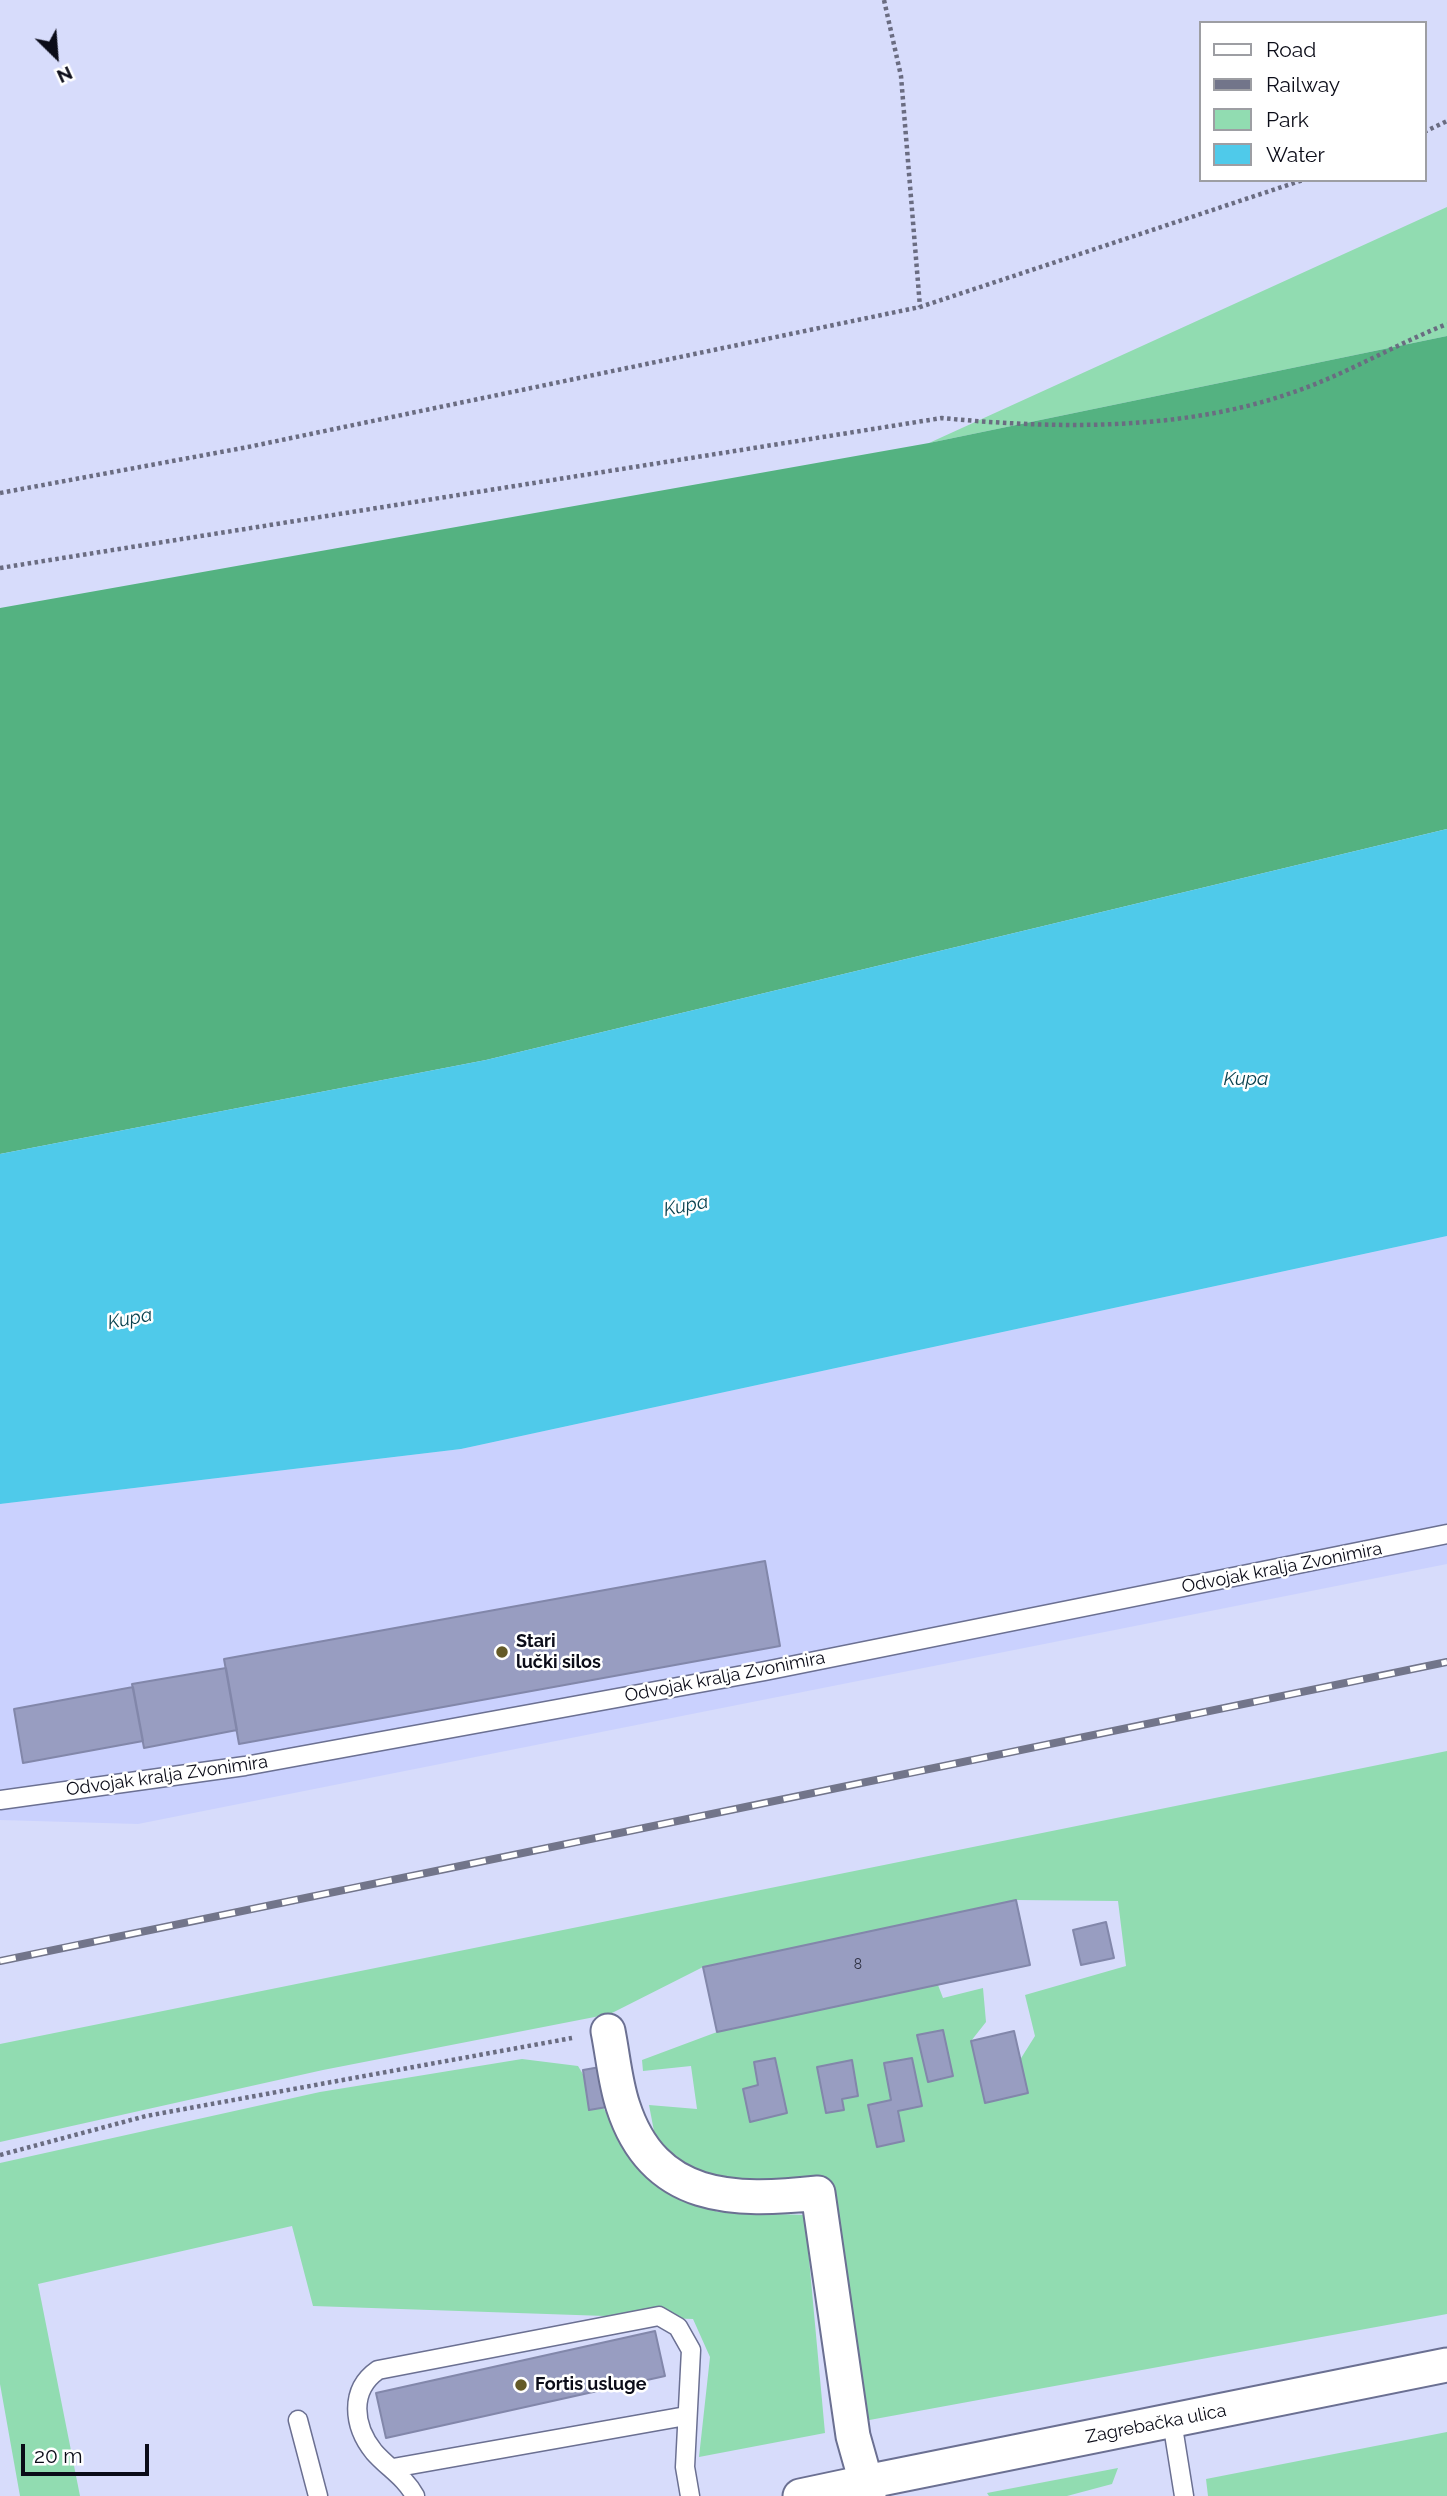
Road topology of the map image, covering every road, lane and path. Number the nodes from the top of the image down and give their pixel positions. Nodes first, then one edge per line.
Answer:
1 (884, 0) edge
2 (1447, 121) edge
3 (1426, 131) edge
4 (1297, 182) edge
5 (920, 307) junction
6 (1447, 324) edge
7 (0, 493) edge
8 (0, 568) edge
9 (1447, 1534) edge
10 (0, 1800) edge
11 (608, 2031) joint
12 (0, 2155) edge
13 (1447, 2365) edge
14 (686, 2416) junction
15 (298, 2420) dead end
16 (1172, 2421) junction
17 (393, 2468) junction
18 (867, 2489) edge
19 (318, 2496) edge
20 (415, 2496) edge
21 (691, 2496) edge
22 (800, 2496) edge
23 (1184, 2496) edge

1 - 5 path
2 - 3 path
4 - 5 path
5 - 7 path
6 - 8 path
9 - 10 lane, Odvojak kralja Zvonimira
11 - 12 path
11 - 18 street
13 - 16 street, Zagrebačka ulica
14 - 17 lane
14 - 17 lane
14 - 21 lane
15 - 19 lane
16 - 18 street, Zagrebačka ulica
16 - 23 lane
17 - 20 lane
18 - 22 street, Zagrebačka ulica

